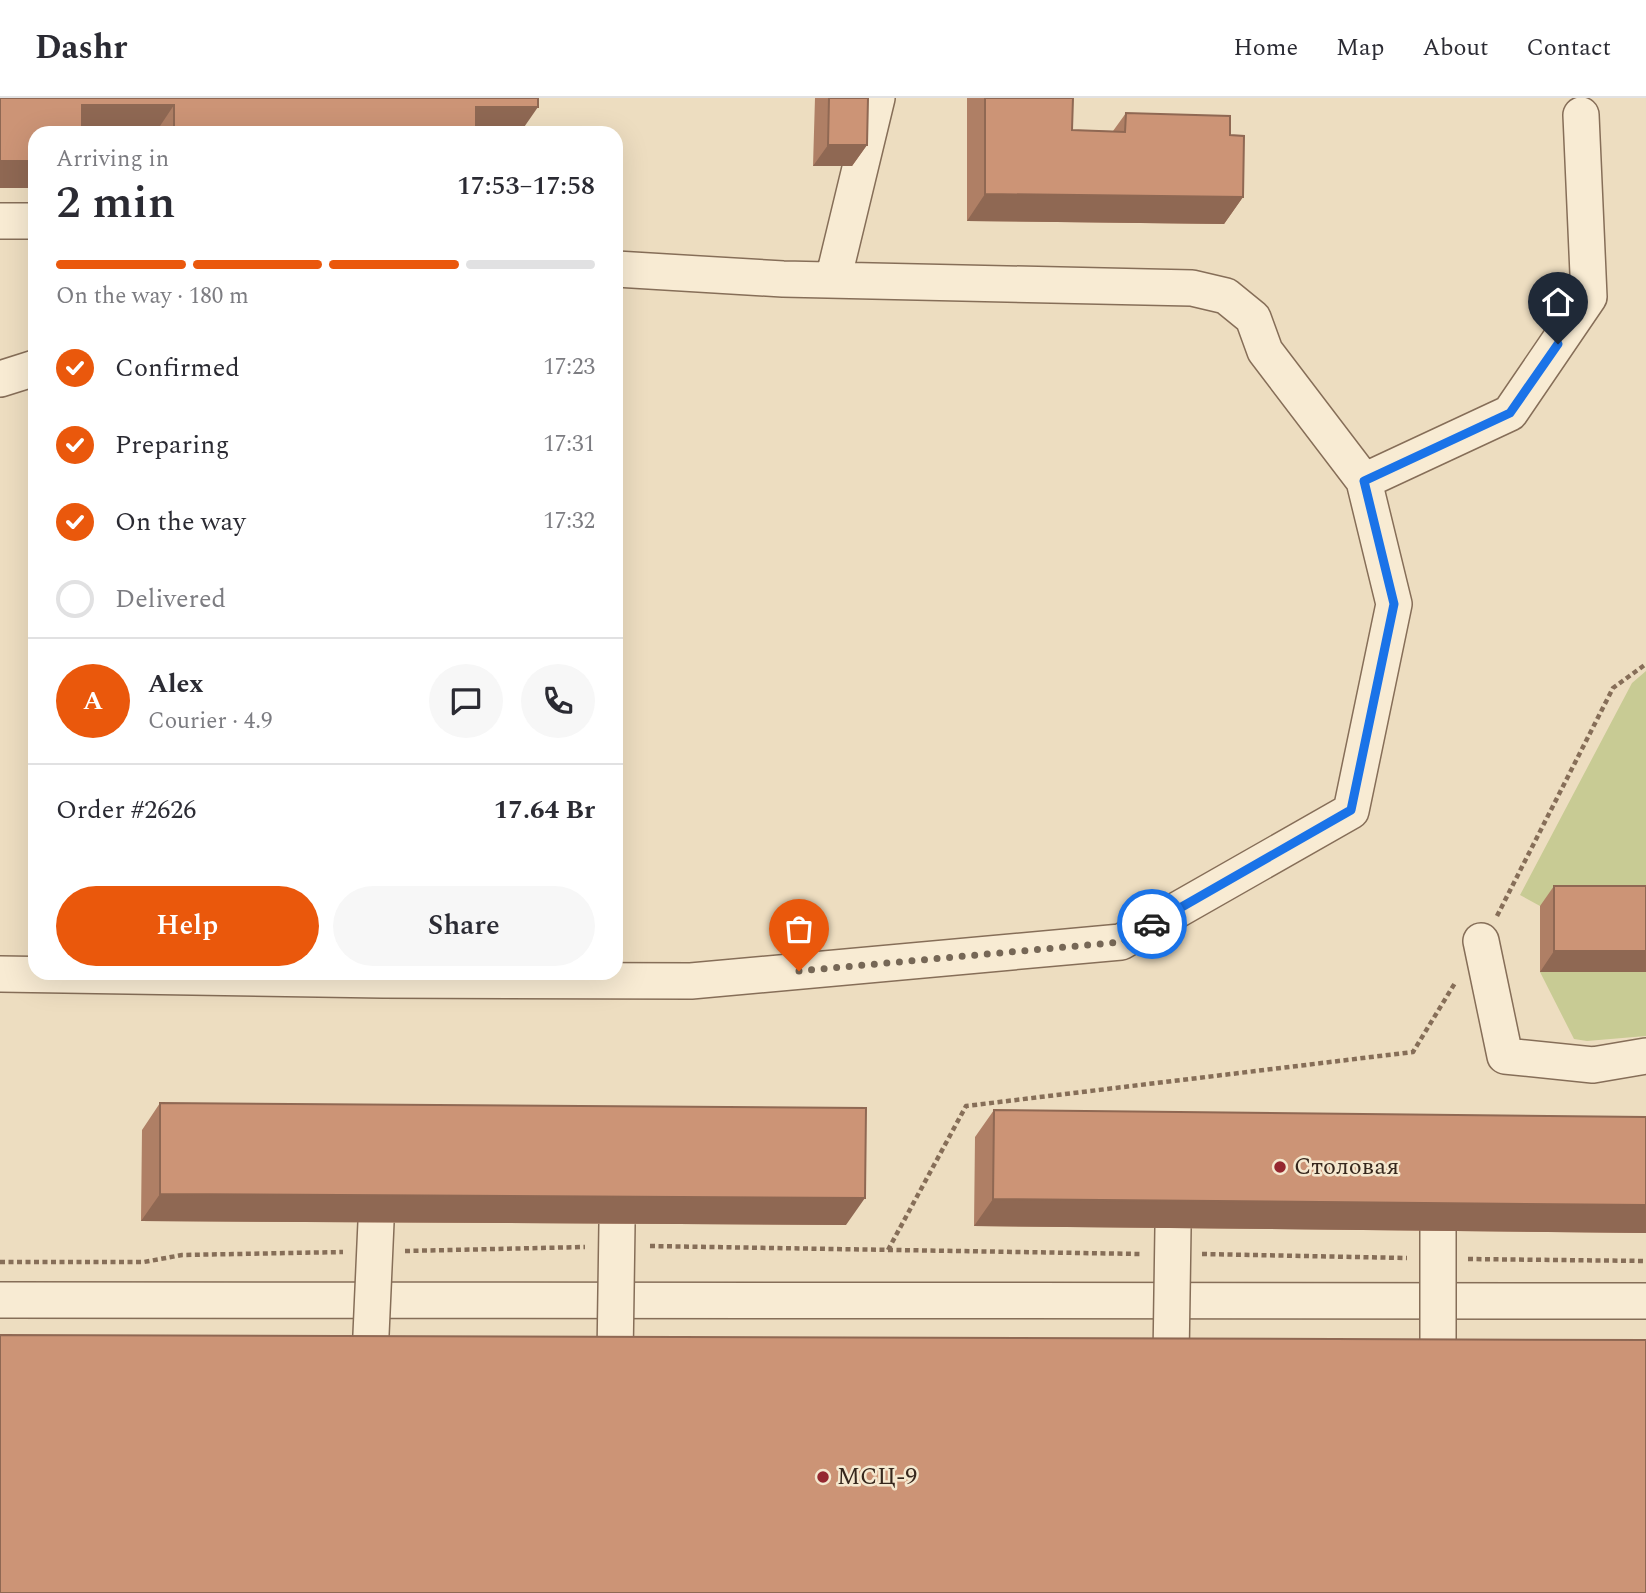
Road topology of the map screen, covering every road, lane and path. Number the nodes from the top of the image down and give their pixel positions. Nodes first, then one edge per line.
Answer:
1 (877, 98) edge
2 (1581, 114) dead end
3 (0, 221) edge
4 (28, 221) edge
5 (623, 269) edge
6 (833, 280) junction
7 (28, 370) edge
8 (0, 379) edge
9 (1364, 481) junction
10 (1646, 664) edge
11 (1482, 941) junction
12 (0, 974) edge
13 (28, 974) edge
14 (383, 980) edge
15 (1646, 1056) edge
16 (376, 1222) edge
17 (616, 1239) junction
18 (1181, 1241) joint
19 (1448, 1244) joint
20 (888, 1250) junction
21 (402, 1251) dead end
22 (347, 1252) dead end
23 (1150, 1254) dead end
24 (1417, 1258) dead end
25 (1646, 1261) edge
26 (0, 1262) edge
27 (0, 1300) edge
28 (1646, 1301) edge
29 (370, 1357) edge
30 (615, 1357) edge
31 (1171, 1359) edge
32 (1438, 1360) edge

1 - 6 lane
2 - 9 lane
3 - 4 lane
5 - 6 lane
6 - 9 lane
7 - 8 lane
9 - 14 lane
10 - 11 path
11 - 15 lane
11 - 20 path
12 - 13 lane
16 - 29 lane, bridge
17 - 20 path
17 - 21 path
17 - 30 lane, bridge
18 - 24 path
18 - 31 lane, bridge
19 - 25 path
19 - 32 lane, bridge
20 - 23 path
22 - 26 path
27 - 28 lane

